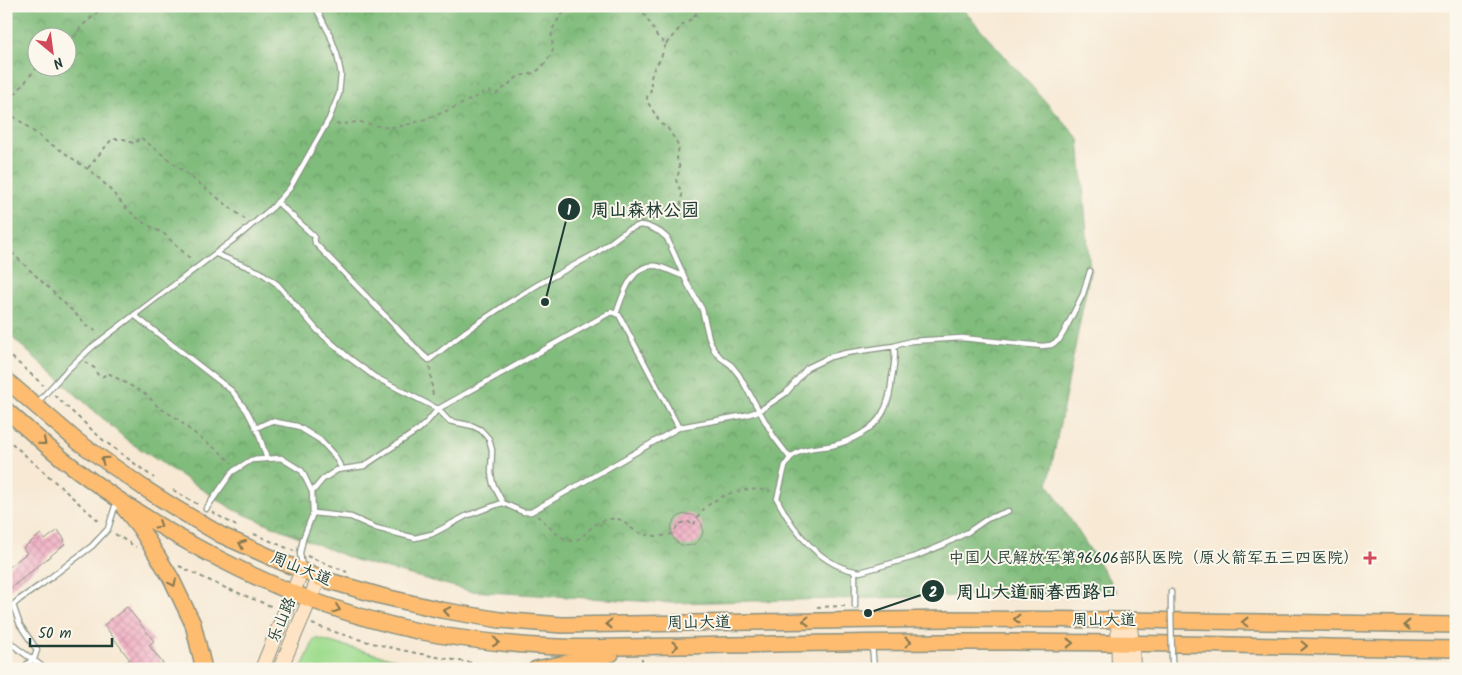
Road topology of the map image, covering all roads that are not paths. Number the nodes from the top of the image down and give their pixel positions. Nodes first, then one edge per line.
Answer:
1 (315, 6) edge
2 (277, 202) junction
3 (216, 254) junction
4 (1090, 271) dead end
5 (684, 276) junction
6 (616, 314) junction
7 (134, 315) junction
8 (894, 346) junction
9 (6, 380) edge
10 (36, 405) junction
11 (438, 409) junction
12 (6, 410) edge
13 (759, 410) junction
14 (256, 428) junction
15 (680, 428) junction
16 (790, 458) junction
17 (267, 459) junction
18 (342, 469) junction
19 (312, 492) junction
20 (117, 499) junction
21 (503, 503) junction
22 (206, 509) road end
23 (1008, 512) dead end
24 (313, 513) junction
25 (302, 570) junction
26 (854, 572) junction
27 (319, 578) junction
28 (1171, 592) dead end
29 (294, 593) junction
30 (310, 600) junction
31 (855, 606) road end
32 (1124, 620) junction
33 (1456, 625) edge
34 (6, 638) edge
35 (872, 643) junction
36 (1125, 643) junction
37 (649, 646) junction
38 (1456, 649) edge
39 (34, 659) junction
40 (1123, 668) edge
41 (24, 669) edge
42 (45, 669) edge
43 (204, 669) edge
44 (262, 669) edge
45 (280, 669) edge
46 (536, 669) edge
47 (874, 669) edge
48 (1173, 669) edge

1 - 2 lane
2 - 3 lane
2 - 5 lane
3 - 7 lane
3 - 11 lane
4 - 8 lane
5 - 6 lane
5 - 13 lane
6 - 11 lane
6 - 15 lane
7 - 10 lane
7 - 14 lane
8 - 13 lane
8 - 16 lane
9 - 10 main road, 周山大道
25 -> 10 main road, 周山大道
11 - 18 lane
11 - 21 lane
12 -> 20 main road, 周山大道
13 - 15 lane
13 - 16 lane
14 - 17 lane
14 - 18 lane
15 - 21 lane
16 - 26 lane
17 - 19 lane
17 - 22 lane
18 - 19 lane
19 - 24 lane
20 -> 29 main road, 周山大道
20 - 39 lane
20 -> 43 main road
21 - 24 lane
23 - 26 lane
24 - 25 lane
25 - 27 main road, 周山大道
25 - 29 main road, 乐山路
26 - 31 lane
27 - 30 main road, 乐山路
32 -> 27 main road, 周山大道
28 - 48 lane, bridge
29 - 30 main road, 周山大道
29 - 44 main road, 乐山路
30 -> 37 main road, 周山大道
30 - 45 main road, 乐山路
33 -> 32 main road, 周山大道
32 - 36 main road
34 - 39 lane
35 -> 36 main road, 周山大道
37 -> 35 main road, 周山大道
35 - 47 lane
36 -> 38 main road, 周山大道
36 - 40 main road
37 - 46 main road
39 - 41 lane
39 - 42 lane

